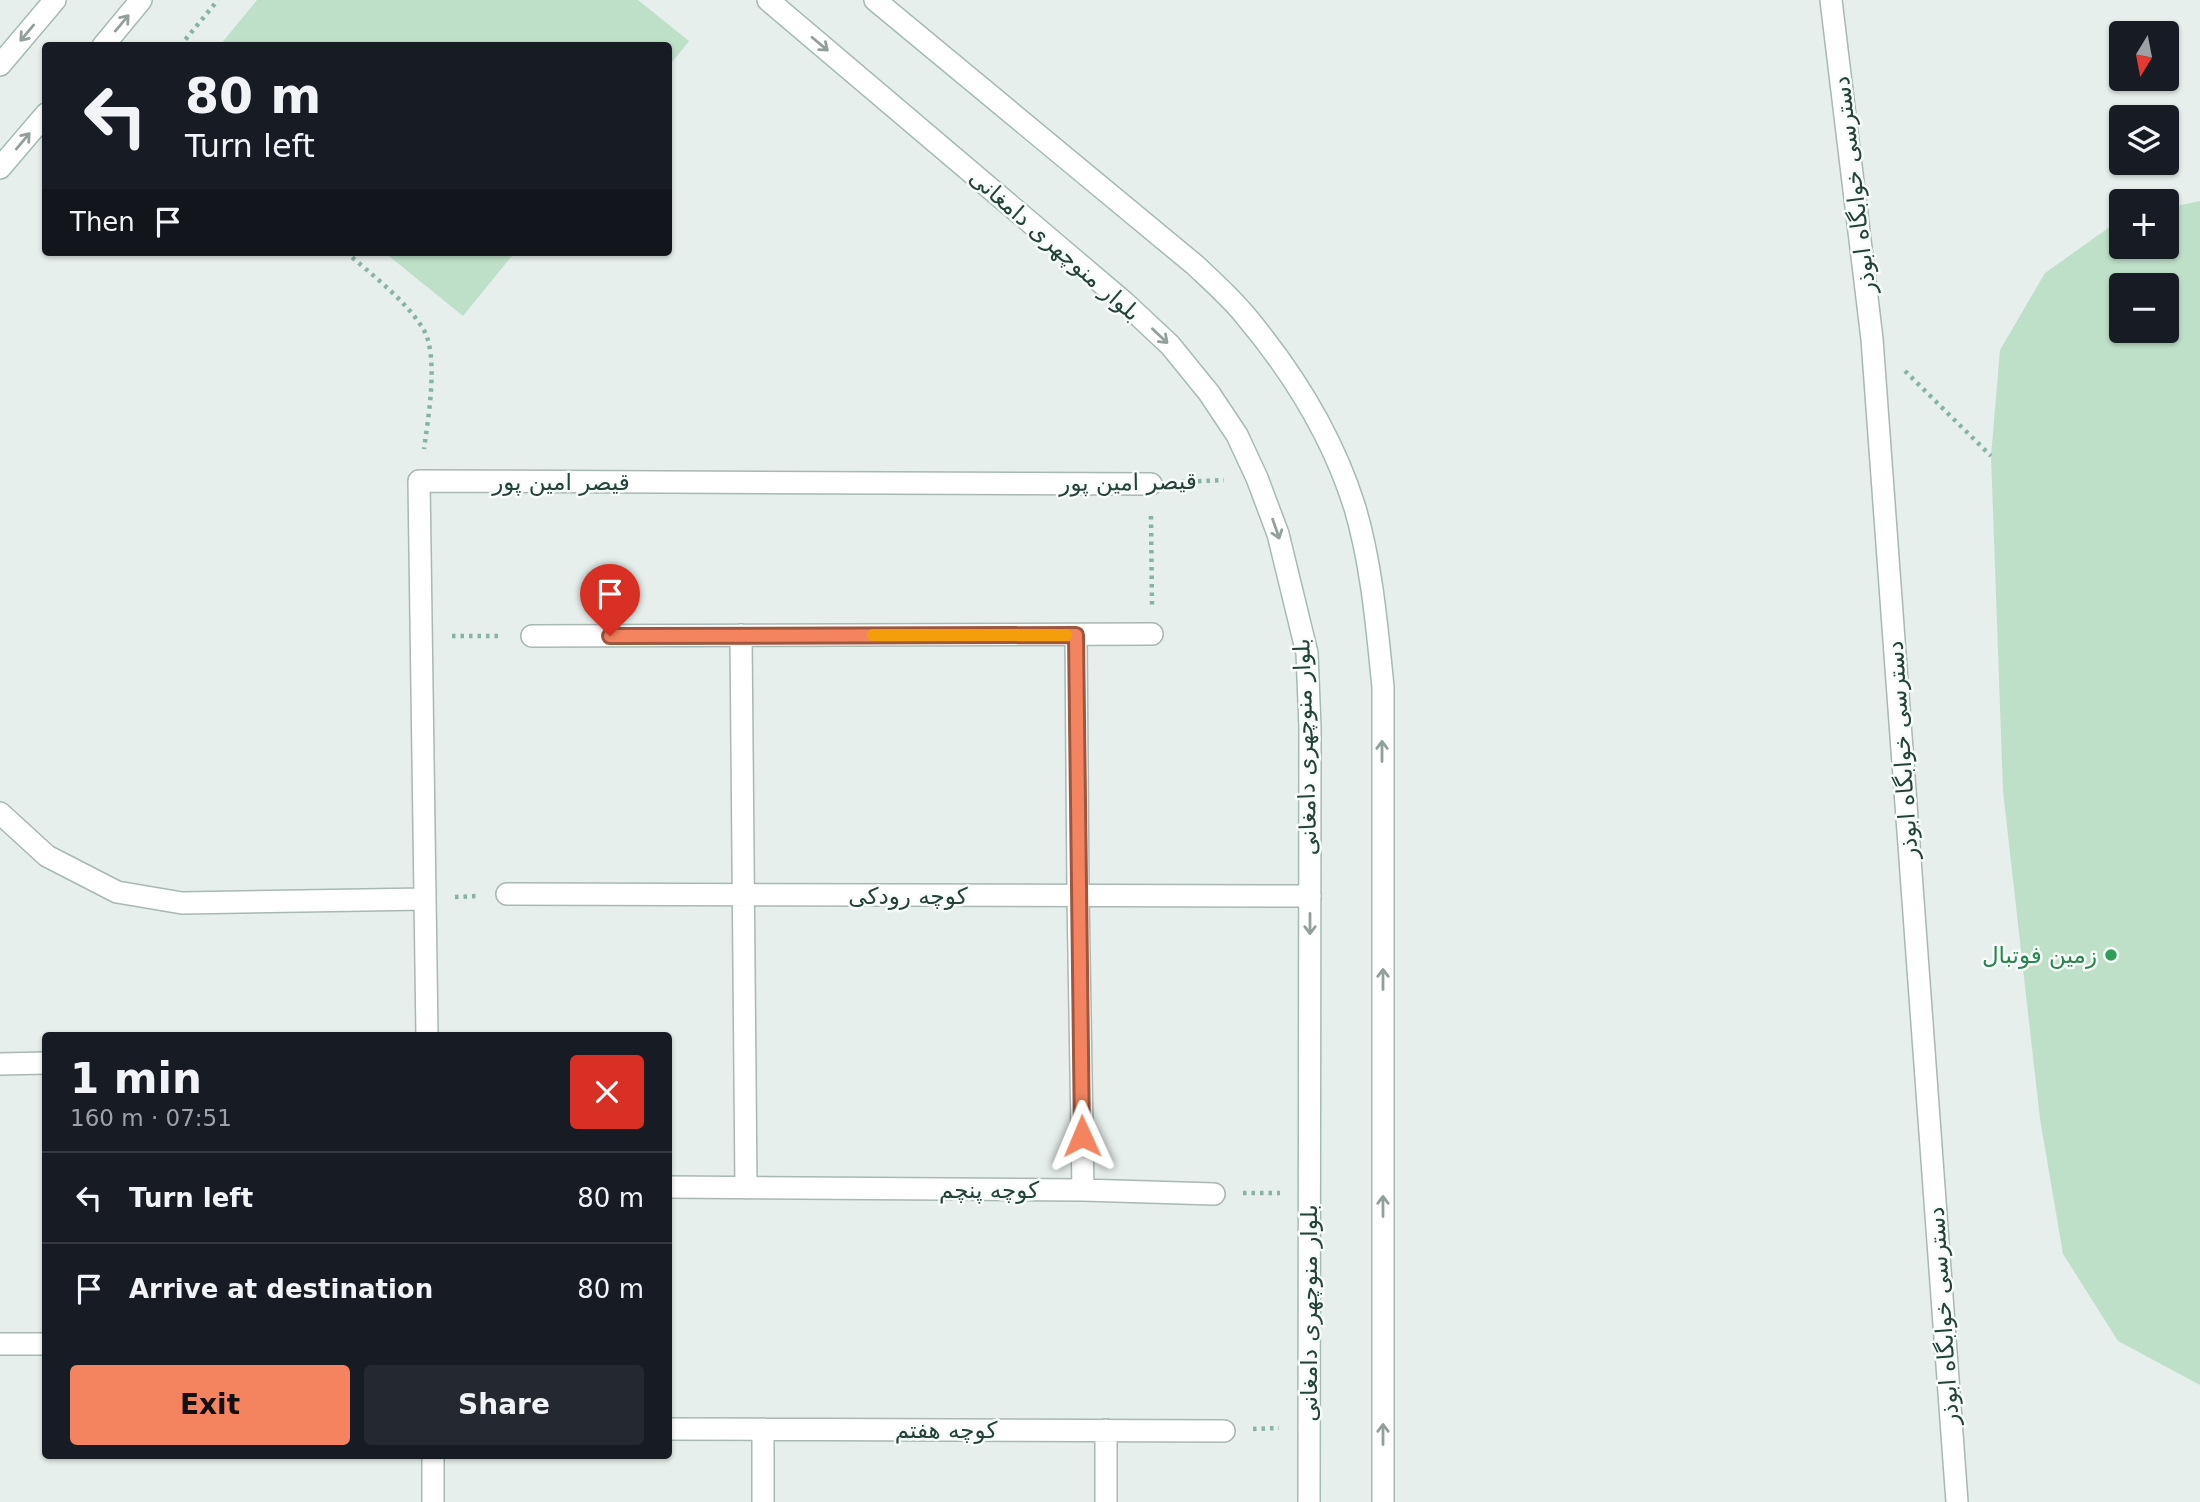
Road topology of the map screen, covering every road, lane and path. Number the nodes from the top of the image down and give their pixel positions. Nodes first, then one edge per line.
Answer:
1 (55, 0) edge
2 (141, 0) edge
3 (218, 0) edge
4 (768, 0) edge
5 (875, 0) edge
6 (1831, 0) edge
7 (106, 42) edge
8 (183, 42) edge
9 (0, 65) edge
10 (42, 119) edge
11 (0, 168) edge
12 (351, 256) edge
13 (1872, 339) junction
14 (1991, 456) dead end
15 (1257, 478) junction
16 (419, 481) junction
17 (1151, 484) junction
18 (1152, 634) joint
19 (741, 635) junction
20 (1076, 635) junction
21 (421, 636) junction
22 (532, 636) joint
23 (0, 813) edge
24 (507, 894) joint
25 (1078, 895) junction
26 (743, 896) junction
27 (1310, 896) junction
28 (425, 899) junction
29 (427, 1032) edge
30 (42, 1063) edge
31 (0, 1064) edge
32 (672, 1187) edge
33 (746, 1188) junction
34 (1083, 1190) junction
35 (1309, 1193) junction
36 (1214, 1194) joint
37 (0, 1344) edge
38 (42, 1344) edge
39 (1309, 1427) junction
40 (672, 1429) edge
41 (763, 1429) junction
42 (1107, 1430) junction
43 (1224, 1431) joint
44 (433, 1459) edge
45 (433, 1502) edge
46 (763, 1502) edge
47 (1106, 1502) edge
48 (1309, 1502) edge
49 (1383, 1502) edge
50 (1957, 1502) edge

1 -> 9 street
7 -> 2 street
3 - 8 path
4 -> 15 street, بلوار منوچهری دامغانی
49 -> 5 street
6 - 13 street, دسترسی خوابگاه ابوذر
11 -> 10 street
12 - 16 path
13 - 14 path
13 - 50 street, دسترسی خوابگاه ابوذر
15 - 17 path, قیصر امین پور
15 -> 27 street, بلوار منوچهری دامغانی
16 - 17 street, قیصر امین پور
16 - 21 street
17 - 18 path
18 - 20 street
19 - 20 street
19 - 22 street
19 - 26 street
20 - 25 street
21 - 22 path
21 - 28 street
23 - 28 street
24 - 26 street, کوچه رودکی
24 - 28 path
25 - 26 street, کوچه رودکی
25 - 27 street, کوچه رودکی
25 - 34 street
26 - 33 street
27 -> 35 street, بلوار منوچهری دامغانی
28 - 29 street
30 - 31 street
32 - 33 street, کوچه پنچم
33 - 34 street, کوچه پنچم
34 - 36 street, کوچه پنچم
35 - 36 path
35 - 39 street, بلوار منوچهری دامغانی
37 - 38 street
39 - 43 path
39 - 48 street, بلوار منوچهری دامغانی
40 - 41 street, کوچه هفتم
41 - 42 street, کوچه هفتم
41 - 46 street
42 - 43 street, کوچه هفتم
42 - 47 street
44 - 45 street

